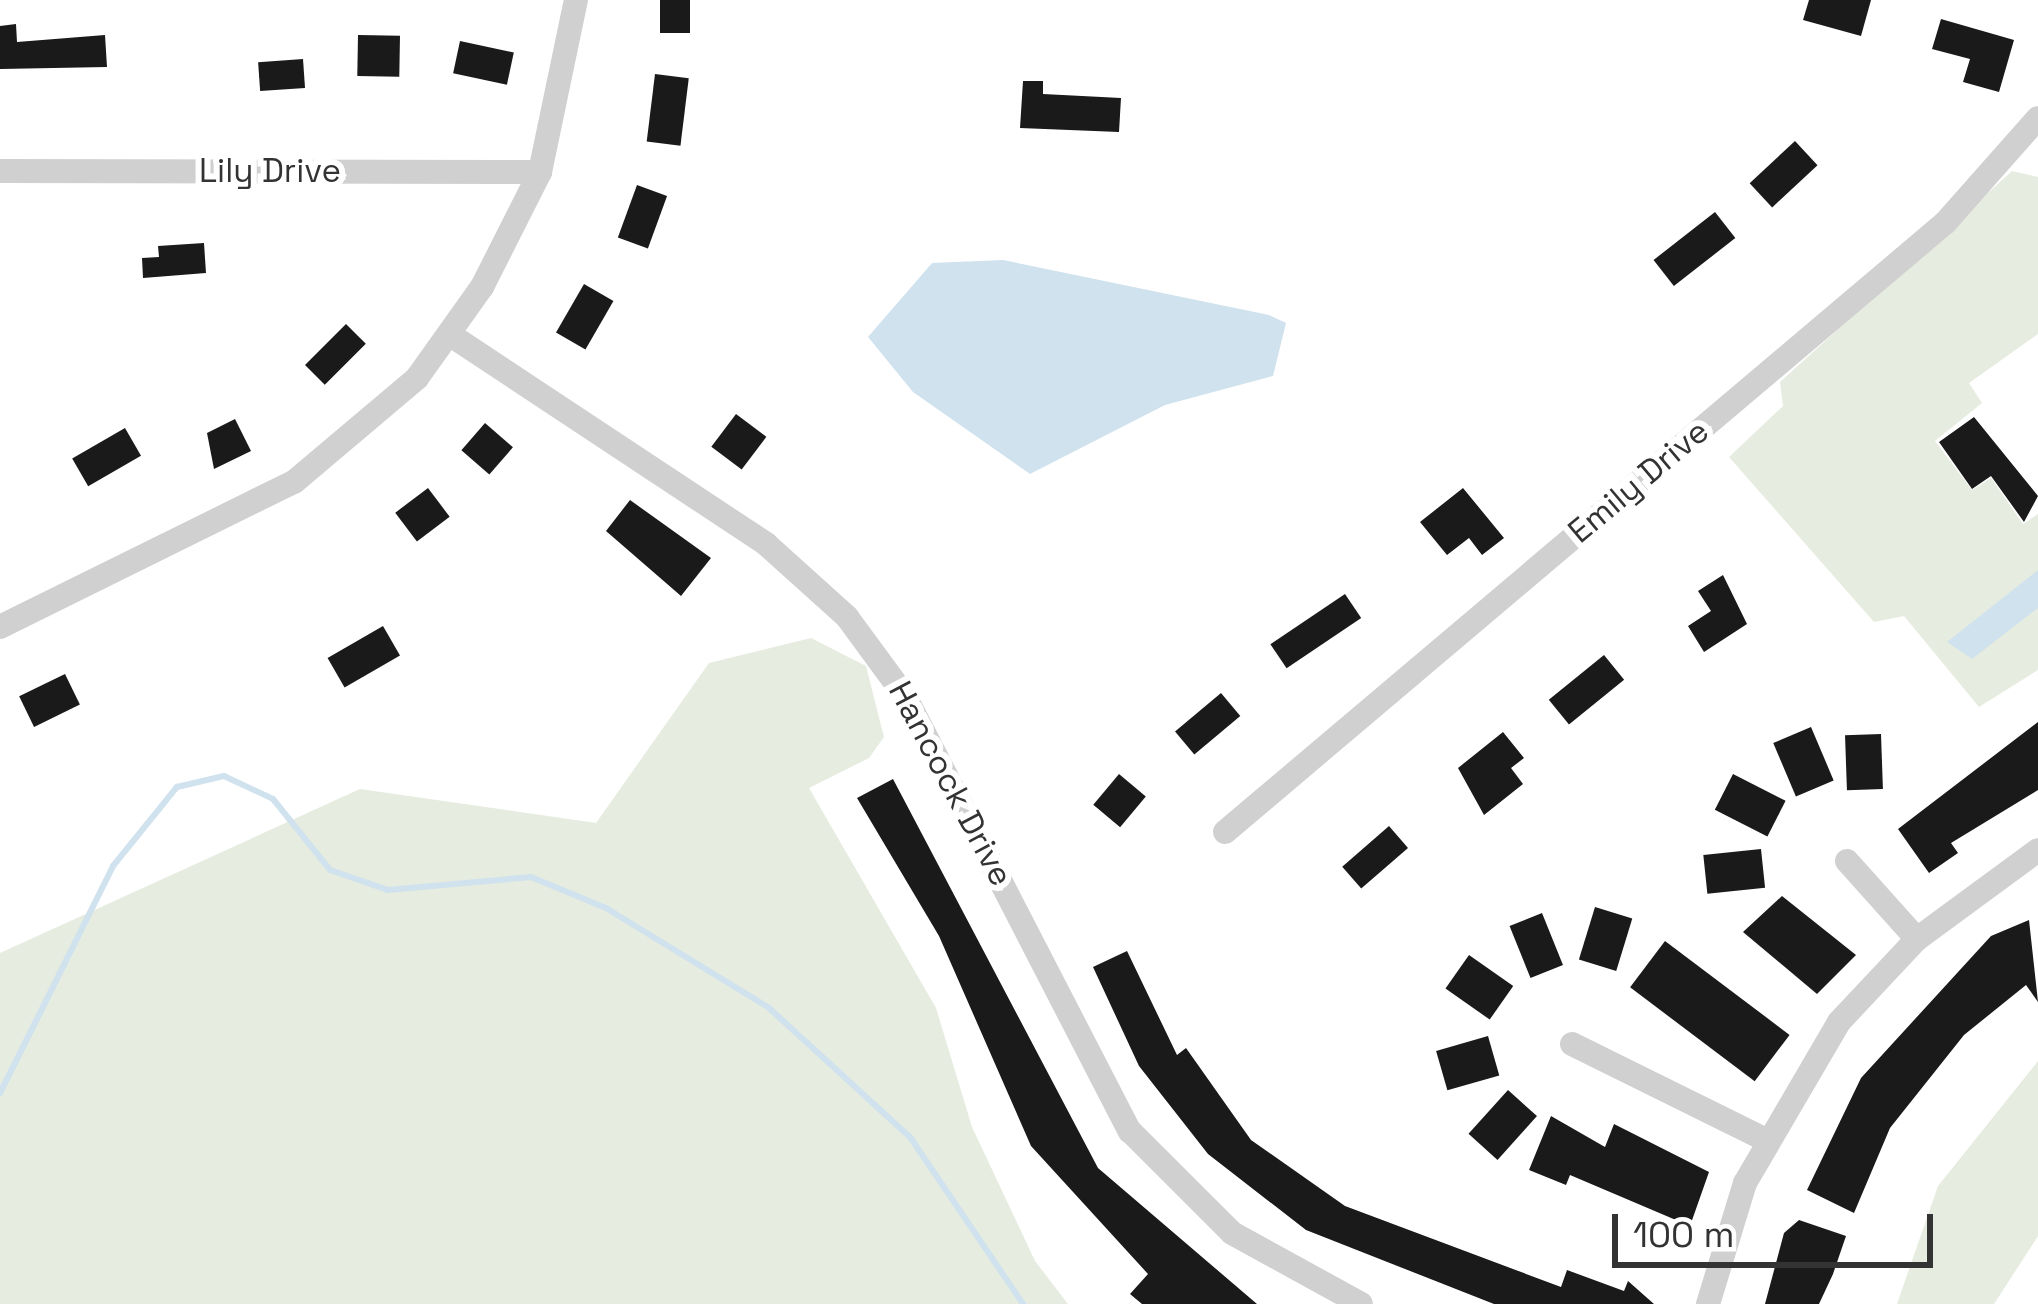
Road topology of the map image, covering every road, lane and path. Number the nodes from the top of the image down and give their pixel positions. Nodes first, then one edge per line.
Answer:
1 (575, 0) edge
2 (2038, 118) edge
3 (0, 170) edge
4 (540, 172) junction
5 (452, 335) junction
6 (0, 627) edge
7 (1225, 832) dead end
8 (2038, 850) edge
9 (1847, 861) dead end
10 (1917, 939) junction
11 (1572, 1044) dead end
12 (1766, 1140) junction
13 (1361, 1304) edge
14 (1708, 1304) edge

1 - 4 street
2 - 7 street, Emily Drive
3 - 4 street, Lily Drive
4 - 5 street
5 - 6 street
5 - 13 street, Hancock Drive
8 - 10 street
9 - 10 street
10 - 12 street
11 - 12 street
12 - 14 street

